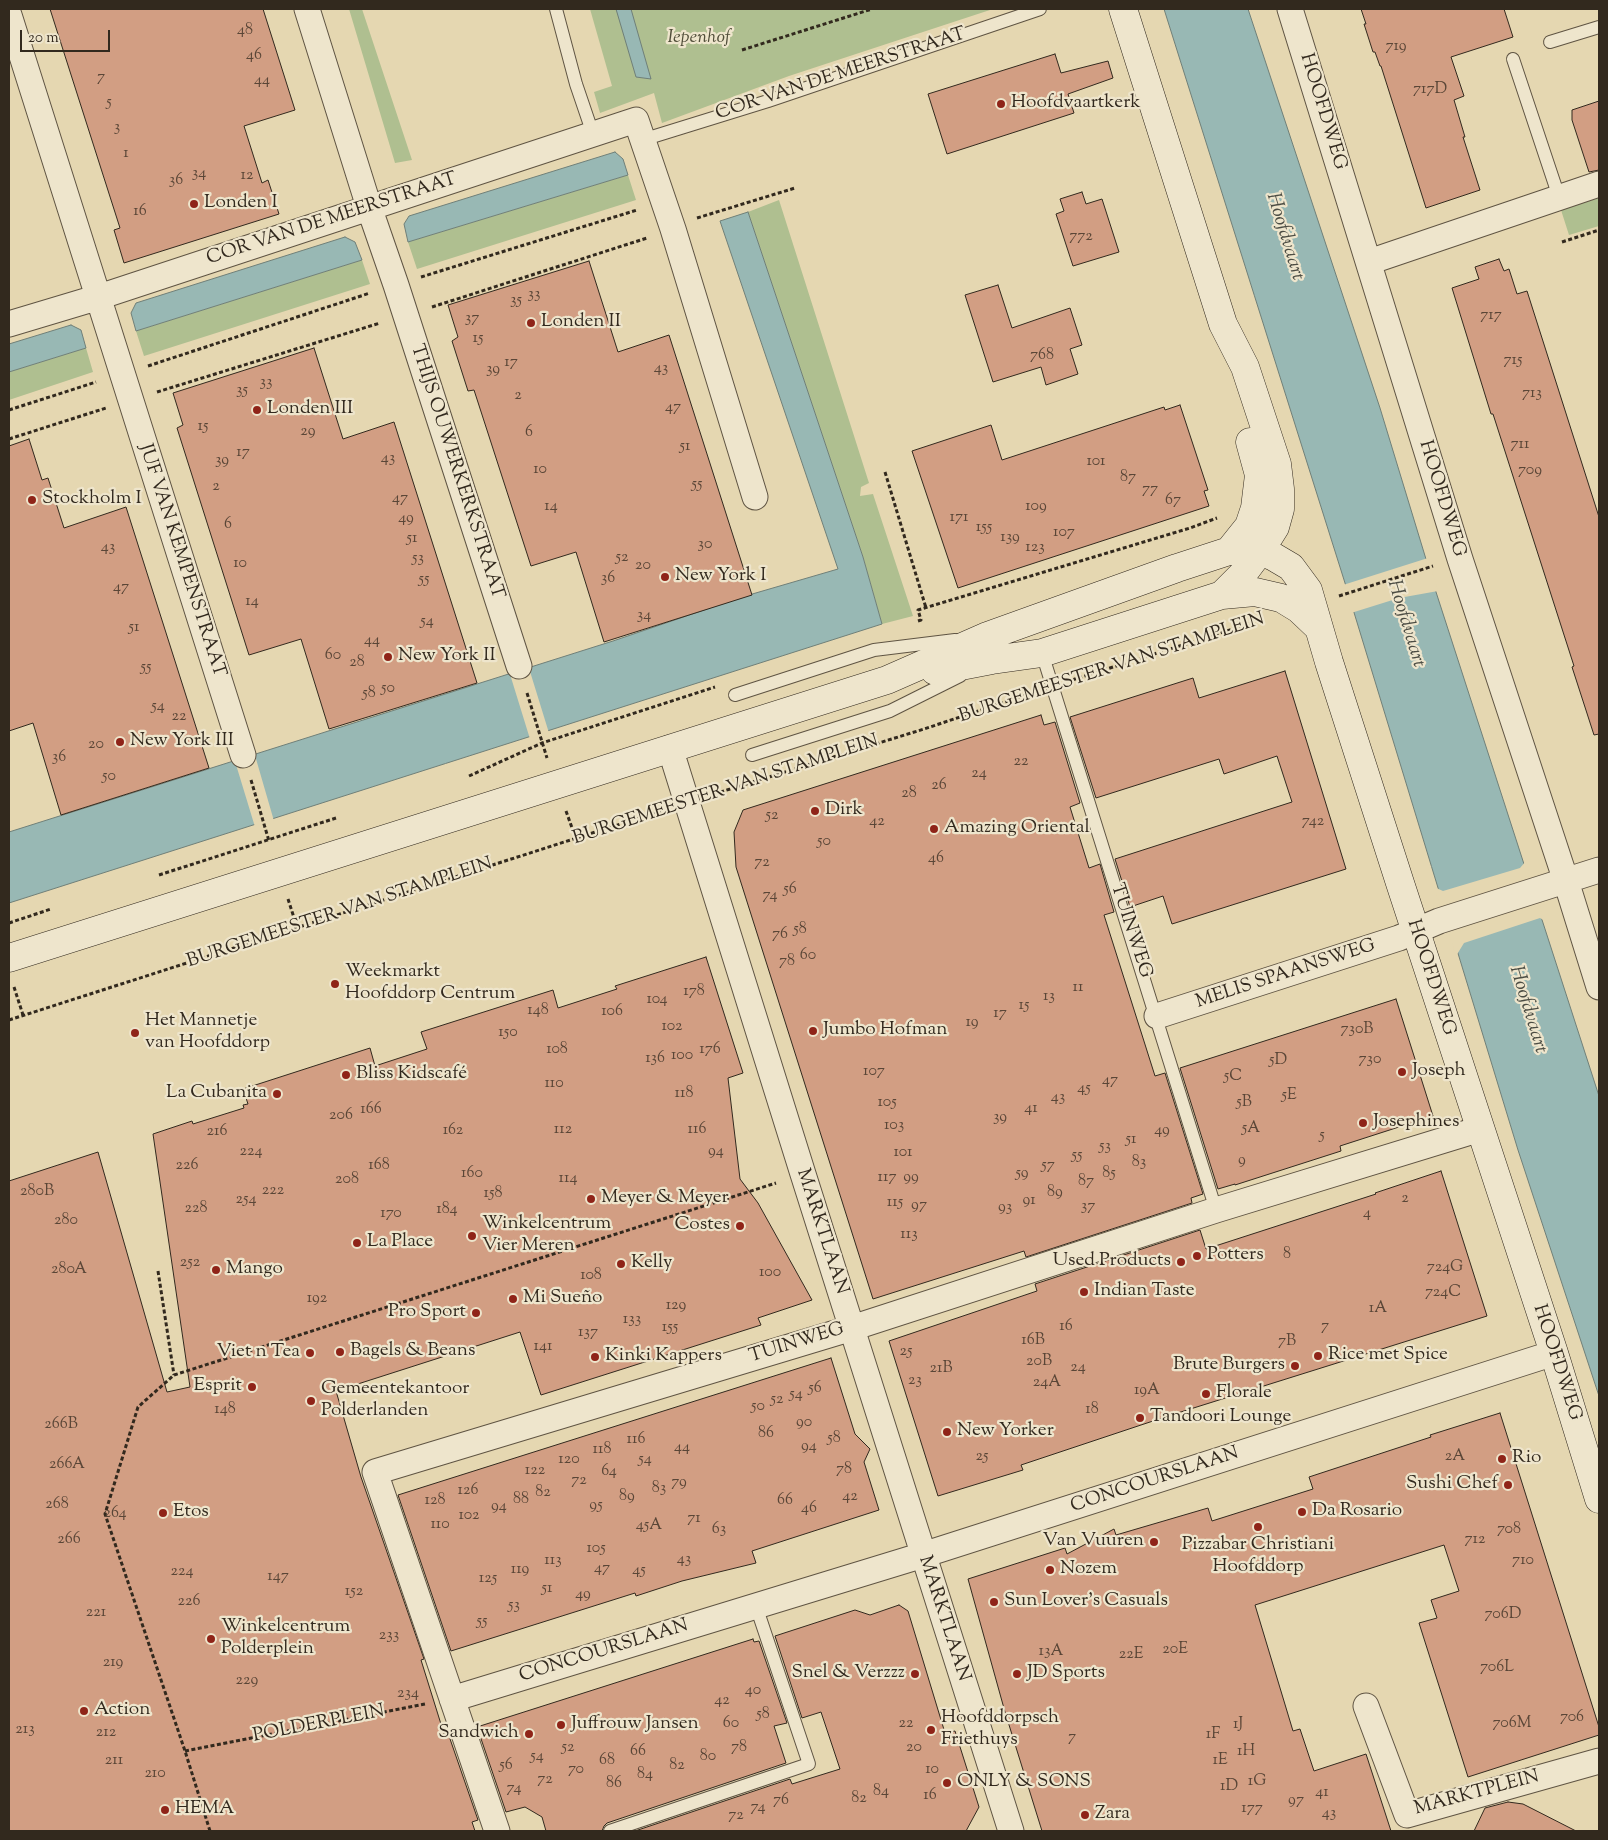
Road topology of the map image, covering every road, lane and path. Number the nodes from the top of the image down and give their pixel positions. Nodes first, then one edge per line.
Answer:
1 (307, 9) edge
2 (556, 9) edge
3 (872, 9) edge
4 (1040, 9) edge
5 (1123, 9) edge
6 (1290, 9) edge
7 (858, 11) edge
8 (9, 15) edge
9 (1599, 27) edge
10 (1550, 42) dead end
11 (742, 50) dead end
12 (1513, 59) dead end
13 (593, 134) junction
14 (642, 140) junction
15 (1599, 184) edge
16 (795, 188) dead end
17 (1559, 196) junction
18 (662, 202) junction
19 (369, 207) junction
20 (672, 228) junction
21 (1599, 230) edge
22 (1562, 242) dead end
23 (1369, 262) junction
24 (396, 285) junction
25 (98, 297) junction
26 (406, 315) junction
27 (9, 324) edge
28 (1223, 324) junction
29 (122, 374) junction
30 (131, 400) junction
31 (9, 410) edge
32 (9, 440) edge
33 (885, 472) dead end
34 (755, 497) dead end
35 (1221, 516) dead end
36 (1260, 551) junction
37 (1229, 552) junction
38 (1434, 566) dead end
39 (1222, 595) junction
40 (926, 608) junction
41 (1323, 609) junction
42 (911, 623) dead end
43 (1251, 623) dead end
44 (988, 648) junction
45 (1042, 653) junction
46 (519, 666) joint
47 (722, 685) dead end
48 (1052, 686) junction
49 (735, 695) dead end
50 (540, 737) dead end
51 (670, 748) junction
52 (243, 755) joint
53 (752, 755) dead end
54 (469, 776) dead end
55 (687, 802) junction
56 (336, 818) dead end
57 (265, 825) dead end
58 (1599, 870) edge
59 (159, 875) dead end
60 (1566, 880) junction
61 (51, 909) dead end
62 (9, 923) edge
63 (1427, 926) junction
64 (10, 969) edge
65 (1599, 987) edge
66 (23, 1015) junction
67 (1157, 1016) junction
68 (9, 1020) edge
69 (1480, 1129) junction
70 (803, 1174) junction
71 (1216, 1210) junction
72 (158, 1271) dead end
73 (852, 1328) junction
74 (1554, 1353) junction
75 (174, 1375) junction
76 (1599, 1499) edge
77 (922, 1555) junction
78 (756, 1606) junction
79 (452, 1699) junction
80 (1366, 1706) dead end
81 (185, 1751) junction
82 (1599, 1761) edge
83 (210, 1831) edge
84 (496, 1831) edge
85 (610, 1831) edge
86 (1010, 1831) edge

1 - 19 street, THIJS OUWERKERKSTRAAT
2 - 13 lane
3 - 7 path
4 - 14 lane, COR VAN DE MEERSTRAAT
5 - 28 street
6 - 23 street, HOOFDWEG
7 - 11 path
8 - 25 street, JUF VAN KEMPENSTRAAT
9 - 10 lane
12 - 17 lane
13 - 14 street, COR VAN DE MEERSTRAAT
13 - 19 street, COR VAN DE MEERSTRAAT
14 - 18 street, COR VAN DE MEERSTRAAT
15 - 17 street
16 - 20 path
17 - 23 street
18 - 20 street, COR VAN DE MEERSTRAAT
18 - 24 path
19 - 24 street, THIJS OUWERKERKSTRAAT
19 - 25 street, COR VAN DE MEERSTRAAT
20 - 26 path
20 - 34 street, COR VAN DE MEERSTRAAT
21 - 22 path
23 - 60 street, HOOFDWEG
24 - 26 street, THIJS OUWERKERKSTRAAT
24 - 29 path
25 - 27 street, COR VAN DE MEERSTRAAT
25 - 29 street, JUF VAN KEMPENSTRAAT
26 - 30 path
26 - 46 street, THIJS OUWERKERKSTRAAT
28 - 36 street
28 - 37 street
29 - 30 street, JUF VAN KEMPENSTRAAT
29 - 31 path
30 - 32 path
30 - 52 street, JUF VAN KEMPENSTRAAT
33 - 40 path
35 - 40 path
36 - 37 street, BURGEMEESTER VAN STAMPLEIN
36 - 39 street
36 - 41 street, HOOFDWEG
37 - 44 street, BURGEMEESTER VAN STAMPLEIN
38 - 41 path
39 - 41 street, HOOFDWEG
39 - 45 street, BURGEMEESTER VAN STAMPLEIN
40 - 42 path
41 - 63 street, HOOFDWEG
43 - 48 path, BURGEMEESTER VAN STAMPLEIN
44 - 45 street, BURGEMEESTER VAN STAMPLEIN
44 - 49 lane
44 - 51 street, BURGEMEESTER VAN STAMPLEIN
44 - 53 lane
45 - 48 lane, TUINWEG
46 - 50 path
47 - 54 path
48 - 55 path, BURGEMEESTER VAN STAMPLEIN
48 - 67 lane, TUINWEG
51 - 55 street, MARKTLAAN
51 - 64 street, BURGEMEESTER VAN STAMPLEIN
52 - 57 path
55 - 66 path, BURGEMEESTER VAN STAMPLEIN
55 - 70 street, MARKTLAAN
56 - 59 path
58 - 60 street, MELIS SPAANSWEG
60 - 63 street, MELIS SPAANSWEG
60 - 65 street, HOOFDWEG
61 - 62 path
63 - 67 street, MELIS SPAANSWEG
63 - 69 street, HOOFDWEG
64 - 66 path
66 - 68 path, BURGEMEESTER VAN STAMPLEIN
67 - 71 lane, TUINWEG
69 - 71 street, TUINWEG
69 - 74 street, HOOFDWEG
70 - 73 street, MARKTLAAN
70 - 75 path
71 - 73 street, TUINWEG
72 - 75 path
73 - 77 street, MARKTLAAN
73 - 79 street, TUINWEG
74 - 76 street, HOOFDWEG
74 - 77 street, CONCOURSLAAN
75 - 81 path
77 - 78 street, CONCOURSLAAN
77 - 86 street, MARKTLAAN
78 - 79 street, CONCOURSLAAN
78 - 85 lane
79 - 81 path, POLDERPLEIN
79 - 84 street
80 - 82 street, MARKTPLEIN
81 - 83 path

